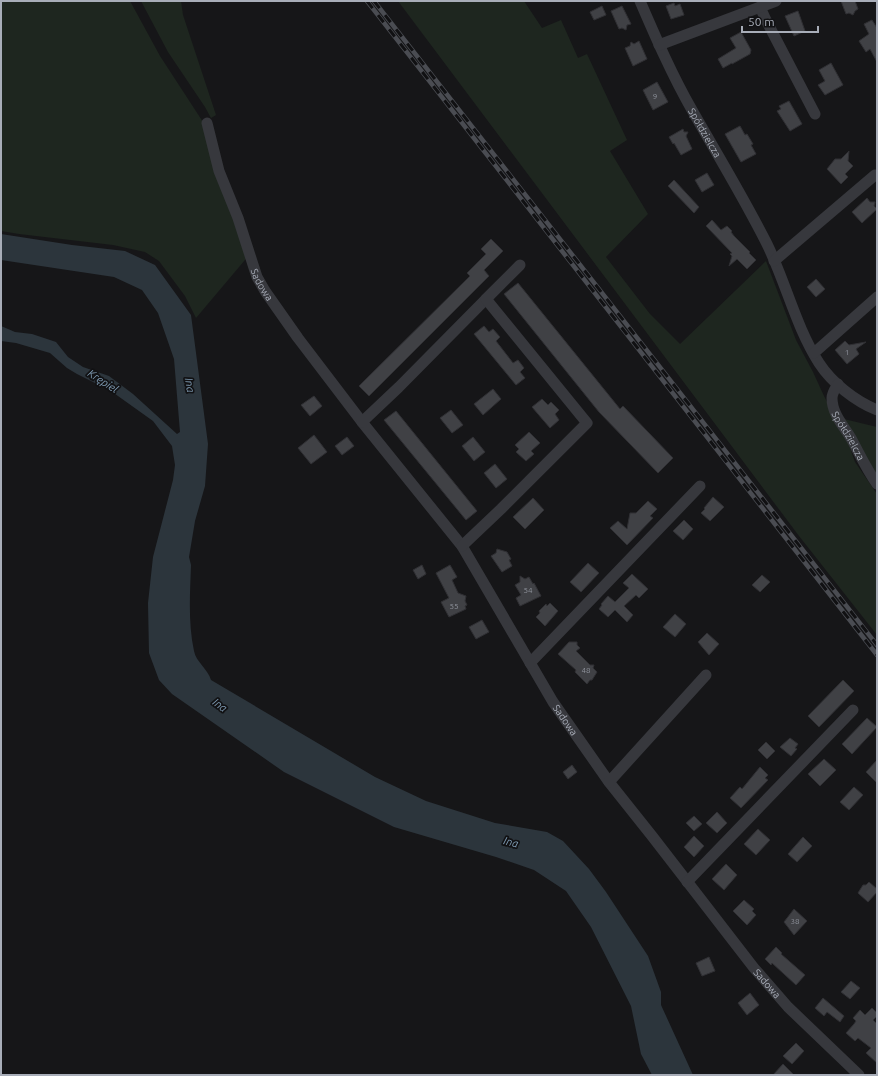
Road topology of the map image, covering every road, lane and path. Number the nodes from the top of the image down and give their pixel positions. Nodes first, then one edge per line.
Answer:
1 (640, 1) edge
2 (776, 1) edge
3 (760, 7) junction
4 (659, 45) junction
5 (815, 114) dead end
6 (207, 123) dead end
7 (875, 175) dead end
8 (774, 262) junction
9 (520, 265) dead end
10 (877, 297) edge
11 (486, 299) junction
12 (814, 353) junction
13 (838, 384) junction
14 (877, 410) edge
15 (362, 422) junction
16 (877, 484) edge
17 (700, 486) dead end
18 (462, 546) junction
19 (530, 663) junction
20 (706, 675) dead end
21 (853, 710) dead end
22 (609, 782) junction
23 (687, 882) junction
24 (858, 1075) edge

1 - 4 street, Spółdzielcza
2 - 3 street
3 - 4 street
3 - 5 street
4 - 8 street, Spółdzielcza
6 - 15 street, Sadowa
7 - 8 street
8 - 12 street, Spółdzielcza
9 - 11 street
10 - 12 street
11 - 15 street
11 - 18 street
12 - 13 street, Spółdzielcza
13 - 14 street, Spółdzielcza
13 - 16 street, Spółdzielcza
15 - 18 street, Sadowa
17 - 19 street
18 - 19 street, Sadowa
19 - 22 street, Sadowa
20 - 22 street
21 - 23 street
22 - 23 street, Sadowa
23 - 24 street, Sadowa

